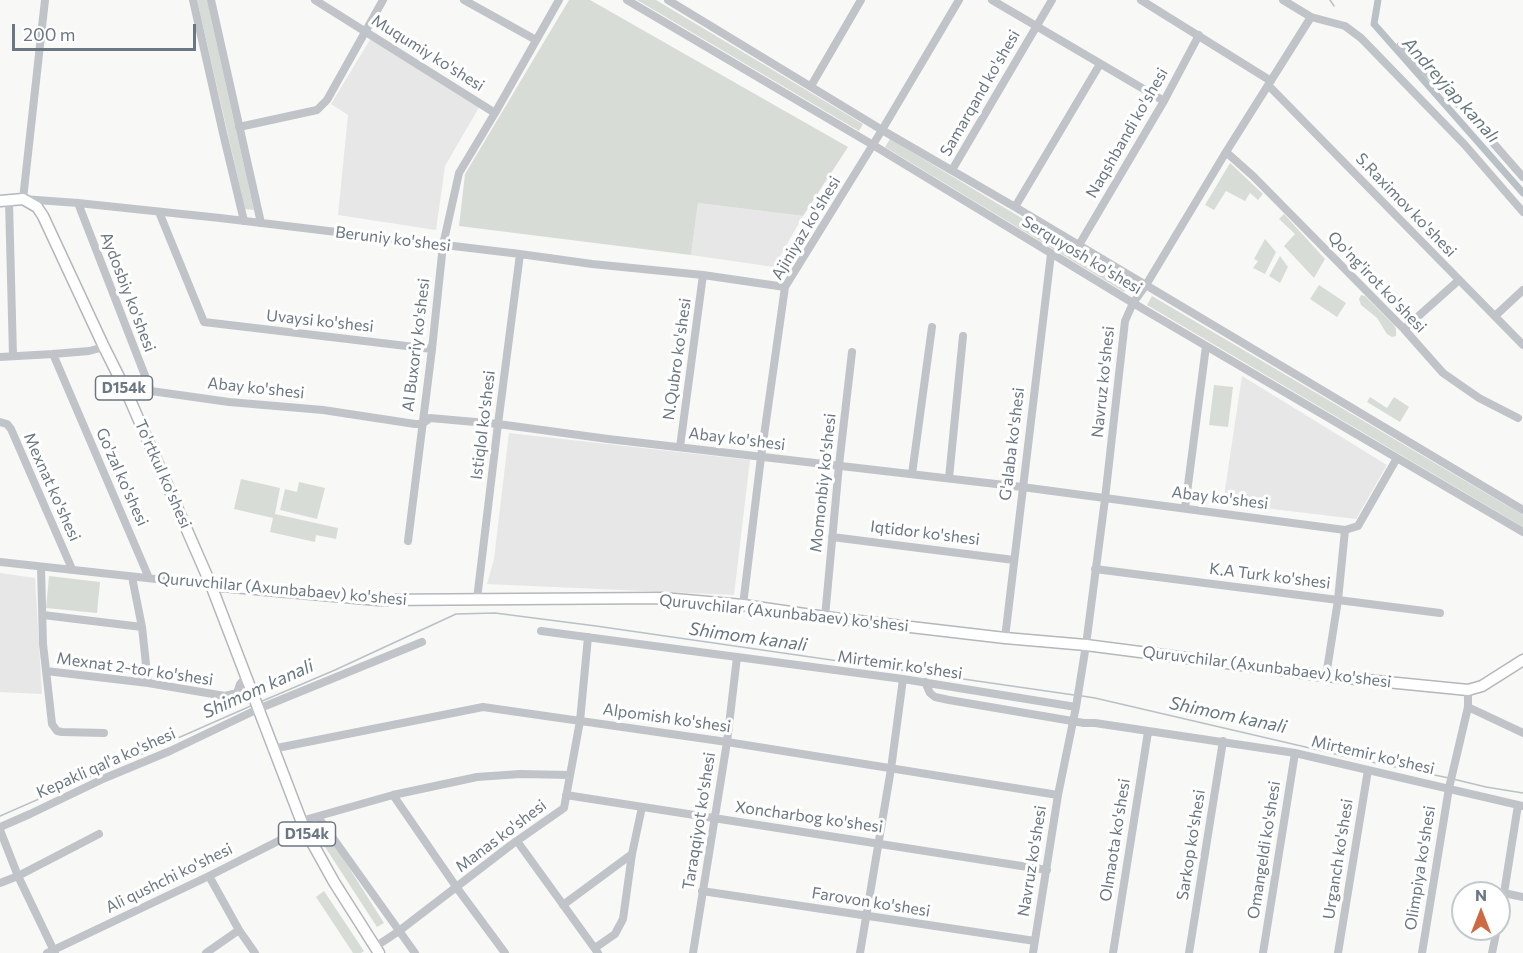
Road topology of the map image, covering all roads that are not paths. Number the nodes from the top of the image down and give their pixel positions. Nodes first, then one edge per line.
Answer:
1 (45, 0) edge
2 (193, 0) edge
3 (211, 0) edge
4 (315, 0) edge
5 (383, 0) edge
6 (464, 0) edge
7 (559, 0) edge
8 (627, 0) edge
9 (668, 0) edge
10 (861, 0) edge
11 (959, 0) edge
12 (992, 0) edge
13 (1052, 0) edge
14 (1141, 0) edge
15 (1283, 0) edge
16 (1311, 17) junction
17 (1036, 26) junction
18 (364, 31) junction
19 (1199, 35) junction
20 (536, 40) junction
21 (1400, 46) dead end
22 (1100, 64) junction
23 (1270, 83) junction
24 (811, 86) junction
25 (1164, 101) junction
26 (495, 113) junction
27 (239, 127) junction
28 (882, 130) junction
29 (873, 145) junction
30 (1226, 152) junction
31 (952, 170) junction
32 (1523, 177) edge
33 (23, 199) junction
34 (4, 201) edge
35 (78, 203) junction
36 (1015, 207) junction
37 (159, 212) junction
38 (1523, 212) edge
39 (244, 221) junction
40 (261, 223) junction
41 (443, 245) junction
42 (1079, 245) junction
43 (520, 254) junction
44 (1051, 254) junction
45 (703, 275) junction
46 (1459, 280) junction
47 (1146, 285) junction
48 (785, 287) junction
49 (1523, 290) edge
50 (1133, 303) junction
51 (1495, 316) junction
52 (932, 327) dead end
53 (1404, 329) junction
54 (963, 336) dead end
55 (1523, 345) edge
56 (1206, 346) junction
57 (104, 347) junction
58 (432, 349) junction
59 (852, 352) dead end
60 (53, 354) junction
61 (13, 356) junction
62 (0, 357) edge
63 (151, 391) junction
64 (127, 393) junction
65 (1518, 418) dead end
66 (0, 422) edge
67 (422, 424) junction
68 (498, 424) junction
69 (680, 447) junction
70 (761, 457) junction
71 (1397, 458) junction
72 (839, 465) junction
73 (912, 474) junction
74 (949, 478) junction
75 (1022, 488) junction
76 (1105, 499) junction
77 (1185, 508) junction
78 (1523, 510) edge
79 (1345, 530) junction
80 (1523, 532) edge
81 (832, 537) junction
82 (408, 542) dead end
83 (1014, 560) junction
84 (0, 562) edge
85 (41, 567) junction
86 (72, 569) junction
87 (1095, 569) junction
88 (132, 577) junction
89 (148, 578) junction
90 (211, 585) junction
91 (477, 599) junction
92 (1338, 600) junction
93 (743, 605) junction
94 (1440, 613) dead end
95 (43, 615) junction
96 (825, 617) junction
97 (142, 627) junction
98 (541, 630) dead end
99 (588, 637) junction
100 (1005, 638) junction
101 (422, 642) dead end
102 (1086, 645) junction
103 (737, 657) junction
104 (1523, 660) edge
105 (46, 671) junction
106 (1326, 676) junction
107 (246, 677) junction
108 (903, 679) junction
109 (924, 682) junction
110 (148, 683) junction
111 (1468, 690) junction
112 (256, 703) junction
113 (1076, 706) junction
114 (1468, 707) junction
115 (580, 721) junction
116 (1073, 721) junction
117 (1148, 732) junction
118 (104, 733) dead end
119 (1523, 733) edge
120 (1223, 741) junction
121 (727, 742) junction
122 (273, 748) junction
123 (1295, 753) junction
124 (891, 769) junction
125 (1368, 770) junction
126 (570, 776) junction
127 (1449, 788) junction
128 (393, 795) junction
129 (566, 795) junction
130 (1058, 795) junction
131 (1520, 805) edge
132 (642, 807) junction
133 (318, 817) junction
134 (714, 818) junction
135 (302, 825) junction
136 (0, 828) edge
137 (99, 834) dead end
138 (517, 841) junction
139 (879, 843) junction
140 (632, 854) junction
141 (1047, 870) junction
142 (18, 876) junction
143 (209, 876) junction
144 (1506, 881) edge
145 (0, 883) edge
146 (457, 888) junction
147 (702, 891) junction
148 (563, 904) junction
149 (866, 916) junction
150 (239, 930) junction
151 (399, 931) junction
152 (1035, 941) junction
153 (377, 950) edge
154 (596, 951) edge
155 (52, 952) edge
156 (206, 953) edge
157 (255, 953) edge
158 (415, 953) edge
159 (505, 953) edge
160 (693, 953) edge
161 (860, 953) edge
162 (1033, 953) edge
163 (1113, 953) edge
164 (1189, 953) edge
165 (1263, 953) edge
166 (1338, 953) edge
167 (1422, 953) edge

1 - 33 street
2 - 39 street
3 - 27 street
4 - 18 street, Muqumiy ko'shesi
5 - 18 street
6 - 20 street
7 - 20 street, Al Buxoriy ko'shesi
8 - 29 street, Serquyosh ko'shesi
9 - 24 street, Serquyosh ko'shesi
10 - 24 street
11 - 28 street, Ajiniyaz ko'shesi
12 - 17 street
13 - 17 street, Samarqand ko'shesi
14 - 19 street, S.Raximov ko'shesi
15 - 16 street
16 - 23 street, Navruz ko'shesi
16 - 38 street
17 - 22 street
17 - 31 street, Samarqand ko'shesi
18 - 26 street, Muqumiy ko'shesi
18 - 27 street
19 - 23 street, S.Raximov ko'shesi
19 - 25 street, Naqshbandi ko'shesi
20 - 26 street, Al Buxoriy ko'shesi
21 - 32 street
22 - 25 street
22 - 36 street
23 - 30 street, Navruz ko'shesi
23 - 46 street, S.Raximov ko'shesi
24 - 28 street, Serquyosh ko'shesi
25 - 42 street, Naqshbandi ko'shesi
26 - 41 street, Al Buxoriy ko'shesi
27 - 40 street
28 - 29 street, Ajiniyaz ko'shesi
28 - 31 street, Serquyosh ko'shesi
29 - 44 street, Serquyosh ko'shesi
29 - 48 street, Ajiniyaz ko'shesi
30 - 47 street, Navruz ko'shesi
30 - 53 street, Qo'ng'irot ko'shesi
31 - 36 street, Serquyosh ko'shesi
33 - 34 main road, Beruniy ko'shesi
33 - 35 street, Beruniy ko'shesi
33 - 57 main road, To'rtkul ko'shesi / D154k
34 - 61 street
35 - 37 street, Beruniy ko'shesi
35 - 63 street, Aydosbiy ko'shesi
36 - 42 street, Serquyosh ko'shesi
37 - 39 street, Beruniy ko'shesi
37 - 58 street, Uvaysi ko'shesi
39 - 40 street, Beruniy ko'shesi
40 - 41 street, Beruniy ko'shesi
41 - 43 street, Beruniy ko'shesi
41 - 58 street, Al Buxoriy ko'shesi
42 - 47 street, Serquyosh ko'shesi
43 - 45 street, Beruniy ko'shesi
43 - 68 street, Istiqlol ko'shesi
44 - 50 street, Serquyosh ko'shesi
44 - 75 street, G'alaba ko'shesi
45 - 48 street, Beruniy ko'shesi
45 - 69 street, N.Qubro ko'shesi
46 - 51 street, S.Raximov ko'shesi
46 - 53 street
47 - 50 street, Navruz ko'shesi
47 - 78 street, Serquyosh ko'shesi
48 - 70 street, Ajiniyaz ko'shesi
49 - 51 street
50 - 56 street, Serquyosh ko'shesi
50 - 76 street, Navruz ko'shesi
51 - 55 street, S.Raximov ko'shesi
52 - 73 street
53 - 65 street, Qo'ng'irot ko'shesi
54 - 74 street
56 - 71 street, Serquyosh ko'shesi
56 - 77 street
57 - 60 street
57 - 64 main road, To'rtkul ko'shesi / D154k
58 - 67 street, Al Buxoriy ko'shesi
59 - 72 street, Momonbiy ko'shesi
60 - 61 street
60 - 89 street, Go'zal ko'shesi
61 - 62 street
63 - 64 street, Abay ko'shesi
63 - 67 street, Abay ko'shesi
64 - 90 main road, To'rtkul ko'shesi / D154k
66 - 86 street, Mexnat ko'shesi
67 - 68 street, Abay ko'shesi
67 - 82 street, Al Buxoriy ko'shesi
68 - 69 street, Abay ko'shesi
68 - 91 street, Istiqlol ko'shesi
69 - 70 street, Abay ko'shesi
70 - 72 street, Abay ko'shesi
70 - 93 street, Ajiniyaz ko'shesi
71 - 79 street
71 - 80 street, Serquyosh ko'shesi
72 - 73 street, Abay ko'shesi
72 - 81 street, Momonbiy ko'shesi
73 - 74 street, Abay ko'shesi
74 - 75 street, Abay ko'shesi
75 - 76 street, Abay ko'shesi
75 - 83 street, G'alaba ko'shesi
76 - 77 street, Abay ko'shesi
76 - 87 street, Navruz ko'shesi
77 - 79 street, Abay ko'shesi
79 - 92 street
81 - 83 street, Iqtidor ko'shesi
81 - 96 street, Momonbiy ko'shesi
83 - 100 street, G'alaba ko'shesi
84 - 85 street, Quruvchilar (Axunbabaev) ko'shesi
85 - 86 street, Quruvchilar (Axunbabaev) ko'shesi
85 - 95 street
86 - 88 street, Quruvchilar (Axunbabaev) ko'shesi
87 - 92 street, K.A Turk ko'shesi
87 - 102 street, Navruz ko'shesi
88 - 89 street, Quruvchilar (Axunbabaev) ko'shesi
88 - 97 street
89 - 90 street, Quruvchilar (Axunbabaev) ko'shesi
90 - 91 main road, Quruvchilar (Axunbabaev) ko'shesi
90 - 107 main road, To'rtkul ko'shesi / D154k
91 - 93 main road, Quruvchilar (Axunbabaev) ko'shesi
92 - 94 street, K.A Turk ko'shesi
92 - 106 street
93 - 96 main road, Quruvchilar (Axunbabaev) ko'shesi
95 - 97 street
95 - 105 street
96 - 100 main road, Quruvchilar (Axunbabaev) ko'shesi
97 - 110 street
98 - 99 street, Mirtemir ko'shesi
99 - 103 street, Mirtemir ko'shesi
99 - 115 street, Manas ko'shesi
100 - 102 main road, Quruvchilar (Axunbabaev) ko'shesi
101 - 112 street, Kepakli qal'a ko'shesi
102 - 106 main road, Quruvchilar (Axunbabaev) ko'shesi
102 - 113 street, Navruz ko'shesi
103 - 108 street, Mirtemir ko'shesi
103 - 121 street, Taraqqiyot ko'shesi
104 - 111 main road
105 - 110 street, Mexnat 2-tor ko'shesi
105 - 118 street
106 - 111 main road, Quruvchilar (Axunbabaev) ko'shesi
107 - 110 street, Mexnat 2-tor ko'shesi
107 - 112 main road, To'rtkul ko'shesi / D154k
108 - 109 street, Mirtemir ko'shesi
108 - 124 street
109 - 113 street, Mirtemir ko'shesi
109 - 116 street, Mirtemir ko'shesi
111 - 114 street, Olimpiya ko'shesi
112 - 122 main road, To'rtkul ko'shesi / D154k
112 - 136 street, Kepakli qal'a ko'shesi
113 - 116 street, Navruz ko'shesi
114 - 119 street
114 - 127 street, Olimpiya ko'shesi
115 - 121 street, Alpomish ko'shesi
115 - 122 street, Alpomish ko'shesi
115 - 126 street, Manas ko'shesi
116 - 117 street, Mirtemir ko'shesi
116 - 130 street, Navruz ko'shesi
117 - 120 street, Mirtemir ko'shesi
117 - 163 street, Olmaota ko'shesi
120 - 123 street, Mirtemir ko'shesi
120 - 164 street, Sarkop ko'shesi
121 - 124 street, Alpomish ko'shesi
121 - 134 street, Taraqqiyot ko'shesi
122 - 135 main road, To'rtkul ko'shesi / D154k
123 - 125 street, Mirtemir ko'shesi
123 - 165 street, Omangeldi ko'shesi
124 - 130 street, Alpomish ko'shesi
124 - 139 street
125 - 127 street, Mirtemir ko'shesi
125 - 166 street, Urganch ko'shesi
126 - 128 street
126 - 129 street, Manas ko'shesi
127 - 131 street, Mirtemir ko'shesi
127 - 167 street, Olimpiya ko'shesi
128 - 133 street
128 - 146 street
129 - 132 street, Xoncharbog ko'shesi
129 - 138 street, Manas ko'shesi
130 - 141 street, Navruz ko'shesi
131 - 144 street
132 - 134 street, Xoncharbog ko'shesi
132 - 140 street
133 - 135 street
133 - 151 street
134 - 139 street, Xoncharbog ko'shesi
134 - 147 street, Taraqqiyot ko'shesi
135 - 143 street, Ali qushchi ko'shesi
135 - 153 main road, To'rtkul ko'shesi / D154k
136 - 142 street
137 - 142 street
138 - 146 street, Manas ko'shesi
138 - 148 street
139 - 141 street, Xoncharbog ko'shesi
139 - 149 street
140 - 148 street
140 - 154 street
141 - 152 street, Navruz ko'shesi
142 - 145 street
142 - 155 street
143 - 150 street
143 - 155 street, Ali qushchi ko'shesi
146 - 151 street, Manas ko'shesi
146 - 159 street
147 - 149 street, Farovon ko'shesi
147 - 160 street, Taraqqiyot ko'shesi
148 - 154 street
149 - 152 street, Farovon ko'shesi
149 - 161 street
150 - 156 street
150 - 157 street
151 - 153 street, Manas ko'shesi
151 - 158 street
152 - 162 street, Navruz ko'shesi

